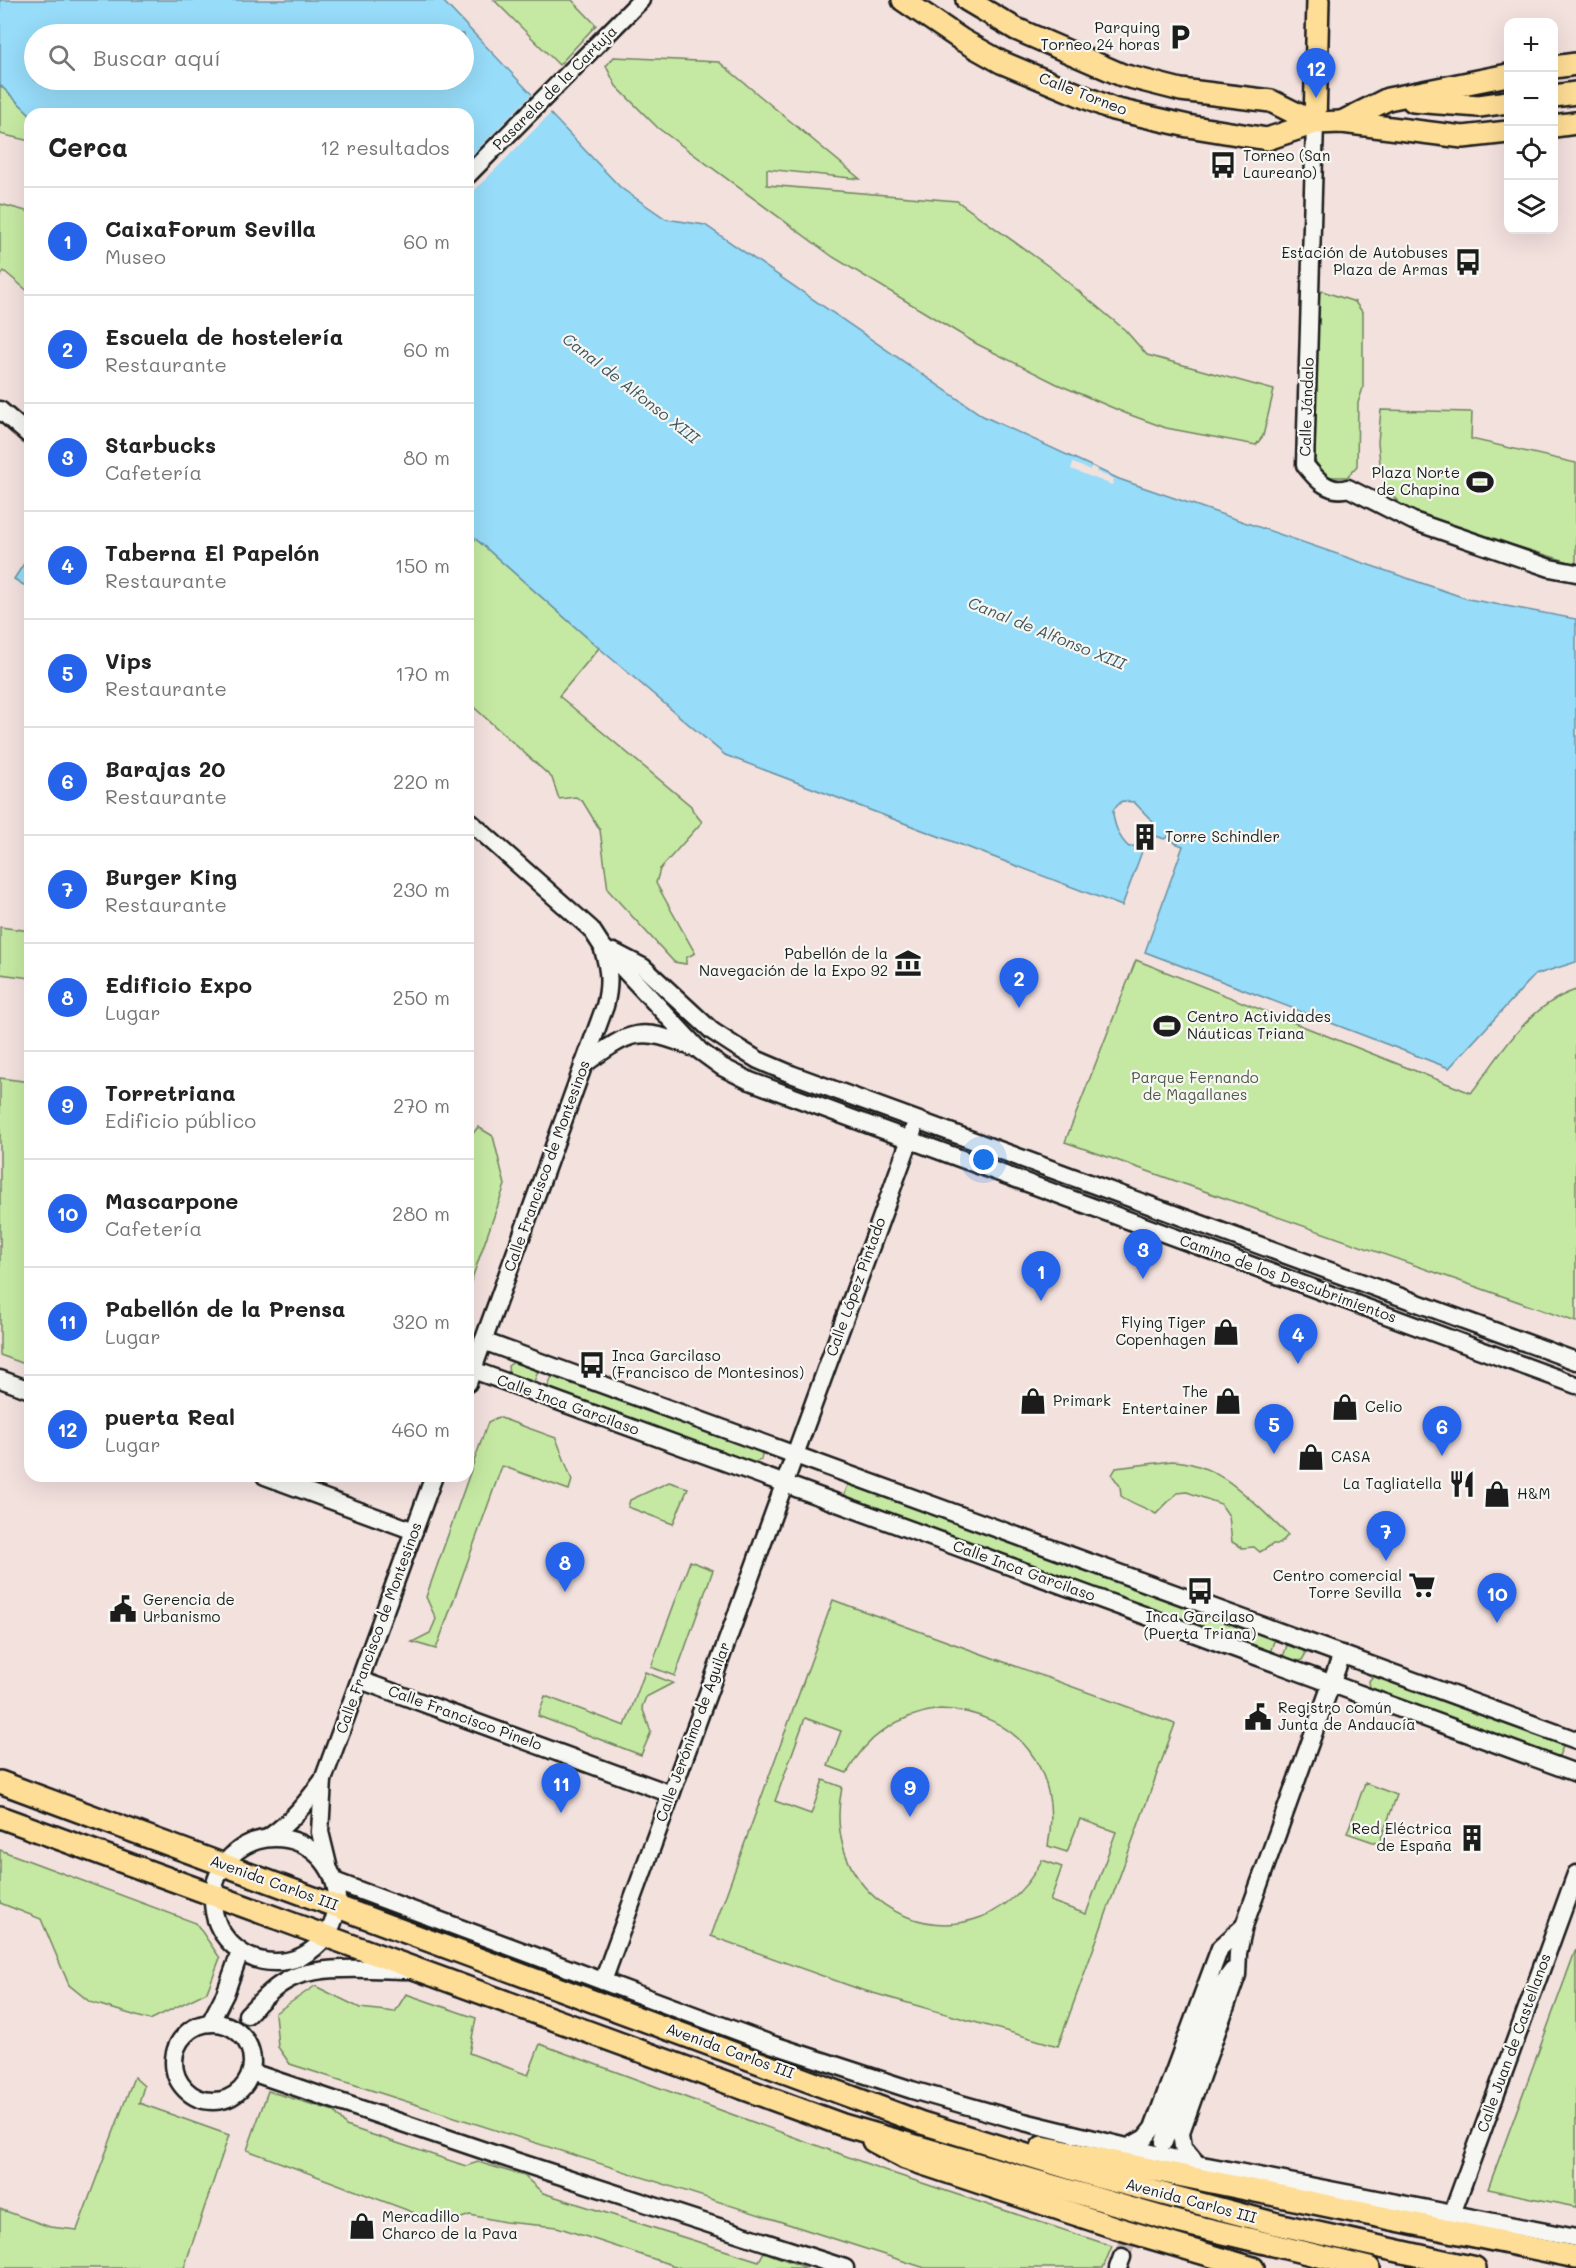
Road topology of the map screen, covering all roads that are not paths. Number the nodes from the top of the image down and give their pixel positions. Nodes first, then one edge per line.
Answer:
1 (641, 0) edge
2 (903, 0) edge
3 (968, 0) edge
4 (1318, 0) edge
5 (1576, 64) edge
6 (1558, 66) edge
7 (1504, 76) edge
8 (1576, 93) edge
9 (1558, 95) edge
10 (1388, 99) junction
11 (1504, 103) edge
12 (1479, 106) junction
13 (1342, 122) junction
14 (1314, 123) junction
15 (1576, 123) edge
16 (1558, 125) edge
17 (1417, 132) junction
18 (1504, 133) edge
19 (474, 169) edge
20 (0, 410) edge
21 (24, 431) edge
22 (1576, 573) edge
23 (474, 825) edge
24 (602, 946) junction
25 (700, 1051) junction
26 (583, 1065) junction
27 (917, 1120) junction
28 (909, 1141) junction
29 (483, 1341) junction
30 (1576, 1361) edge
31 (474, 1365) edge
32 (474, 1377) edge
33 (0, 1379) edge
34 (1576, 1385) edge
35 (24, 1388) edge
36 (795, 1454) junction
37 (281, 1482) edge
38 (432, 1482) edge
39 (784, 1484) junction
40 (414, 1531) junction
41 (1342, 1654) junction
42 (360, 1680) junction
43 (1331, 1684) junction
44 (1576, 1740) edge
45 (1576, 1773) edge
46 (323, 1780) junction
47 (0, 1782) edge
48 (671, 1794) junction
49 (0, 1816) edge
50 (268, 1837) junction
51 (223, 1864) junction
52 (332, 1874) junction
53 (1576, 1874) edge
54 (213, 1894) junction
55 (337, 1906) junction
56 (326, 1935) junction
57 (1231, 1949) junction
58 (240, 1952) junction
59 (285, 1961) junction
60 (421, 1971) junction
61 (603, 1981) junction
62 (247, 2015) junction
63 (210, 2023) junction
64 (239, 2033) junction
65 (251, 2072) junction
66 (922, 2123) junction
67 (843, 2125) junction
68 (1164, 2142) dead end
69 (1126, 2148) junction
70 (1197, 2164) junction
71 (1452, 2214) junction
72 (1576, 2238) edge
73 (1576, 2257) edge
74 (844, 2268) edge
75 (1253, 2268) edge
76 (1369, 2268) edge
77 (1475, 2268) edge

1 - 19 street, Pasarela de la Cartuja
2 - 14 main road, Calle Torneo
3 - 14 main road, Calle Torneo
4 - 14 main road
5 - 6 main road
7 - 10 main road, Calle Torneo
8 - 9 main road
10 - 12 main road
10 - 13 main road, Calle Torneo
11 - 12 main road
12 - 17 main road
13 - 14 main road, Calle Torneo
13 - 17 main road, Calle Torneo
14 - 22 street, Calle Jándalo
15 - 16 main road
17 - 18 main road, Calle Torneo
20 - 21 street
23 - 24 street, Camino de los Descubrimientos
24 - 25 street, Camino de los Descubrimientos
24 - 26 street, Calle Francisco de Montesinos
24 - 27 street, Camino de los Descubrimientos
25 - 26 street
25 - 28 street, Camino de los Descubrimientos
26 - 29 street, Calle Francisco de Montesinos
27 - 28 street, Calle López Pintado
27 - 30 street, Camino de los Descubrimientos
28 - 34 street, Camino de los Descubrimientos
28 - 36 street, Calle López Pintado
29 - 31 street, Calle Francisco de Montesinos
29 - 36 street, Calle Inca Garcilaso
32 - 39 street, Calle Inca Garcilaso
33 - 35 street
36 - 39 street, Calle López Pintado
36 - 41 street, Calle Inca Garcilaso
37 - 40 street
38 - 40 street, Calle Francisco de Montesinos
39 - 43 street, Calle Inca Garcilaso
39 - 48 street, Calle Jerónimo de Aguilar
40 - 42 street, Calle Francisco de Montesinos
41 - 43 street
41 - 44 street, Calle Inca Garcilaso
42 - 46 street, Calle Francisco de Montesinos
42 - 48 street, Calle Francisco Pinelo
43 - 45 street, Calle Inca Garcilaso
43 - 57 street
46 - 50 street, Calle Francisco de Montesinos
46 - 52 street, Calle Francisco de Montesinos
47 - 51 main road, Avenida Carlos III
48 - 61 street, Calle Jerónimo de Aguilar
49 - 54 main road, Avenida Carlos III
50 - 51 street, Calle Francisco de Montesinos
50 - 52 street
51 - 54 street
51 - 55 main road, Avenida Carlos III
52 - 55 street, Calle Francisco de Montesinos
52 - 61 street
53 - 71 street, Calle Juan de Castellanos
54 - 56 main road, Avenida Carlos III
54 - 58 street
55 - 56 street
55 - 66 main road, Avenida Carlos III
56 - 59 street
56 - 60 main road, Avenida Carlos III
57 - 68 street
57 - 69 street
57 - 70 street
58 - 59 street
58 - 63 street
59 - 62 street
60 - 62 street
60 - 67 main road, Avenida Carlos III
61 - 69 street
62 - 64 street
63 - 64 street
63 - 65 street
64 - 65 street
65 - 74 street
66 - 73 main road
66 - 77 main road, Avenida Carlos III
67 - 75 main road
67 - 76 main road, Avenida Carlos III
69 - 70 street
70 - 71 street
71 - 72 street

